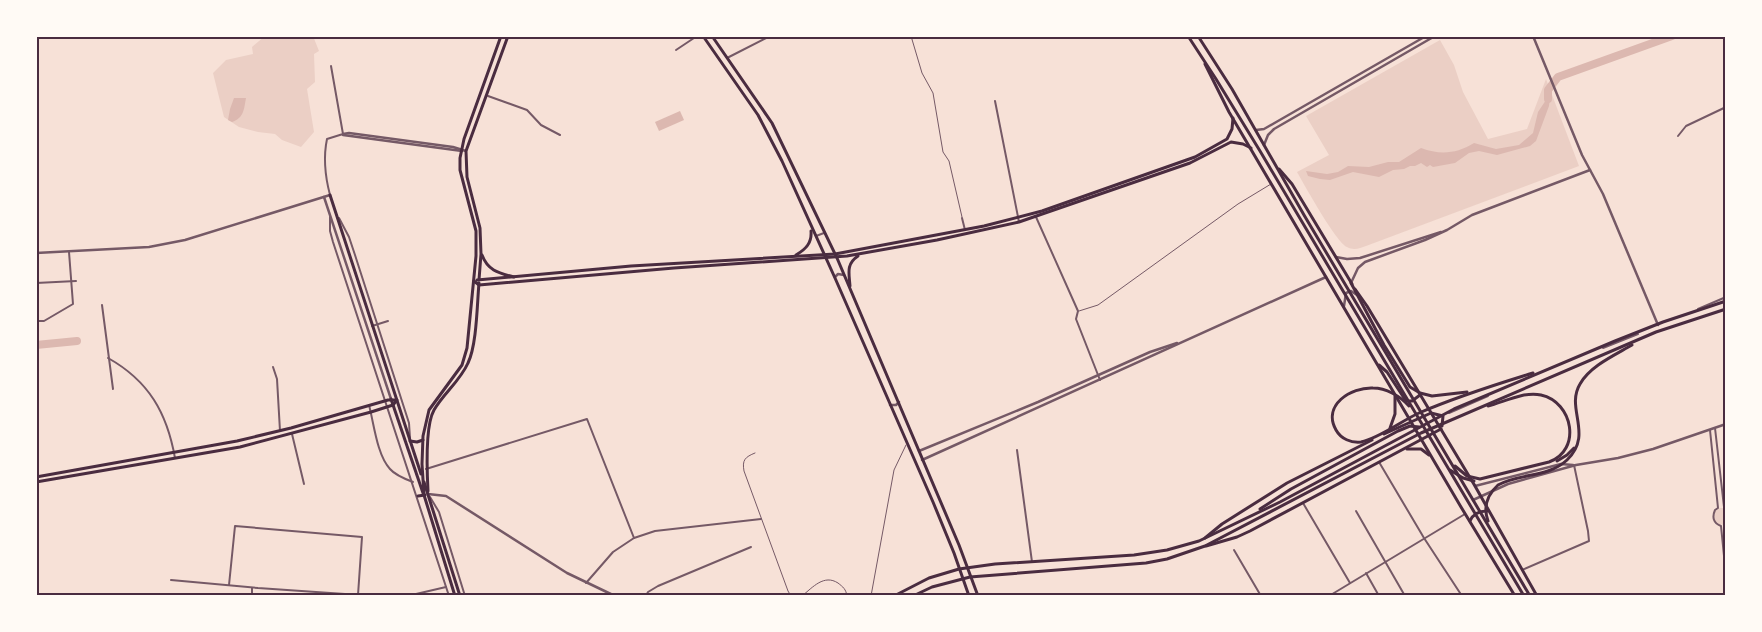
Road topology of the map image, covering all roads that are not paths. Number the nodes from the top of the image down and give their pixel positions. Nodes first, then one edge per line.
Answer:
1 (501, 36) edge
2 (508, 36) edge
3 (697, 36) edge
4 (703, 36) edge
5 (712, 36) edge
6 (770, 36) edge
7 (911, 36) edge
8 (1188, 36) edge
9 (1198, 36) edge
10 (1426, 36) edge
11 (1435, 36) edge
12 (1533, 36) edge
13 (676, 50) dead end
14 (727, 58) junction
15 (1202, 58) junction
16 (331, 66) dead end
17 (485, 95) junction
18 (995, 101) dead end
19 (1726, 107) edge
20 (1233, 118) junction
21 (1256, 130) junction
22 (343, 134) junction
23 (560, 135) dead end
24 (1678, 136) dead end
25 (1264, 145) junction
26 (1251, 148) junction
27 (461, 150) junction
28 (466, 151) junction
29 (1275, 165) junction
30 (1590, 170) junction
31 (1272, 183) junction
32 (330, 195) junction
33 (324, 197) junction
34 (336, 214) junction
35 (330, 215) junction
36 (1036, 217) junction
37 (962, 218) joint
38 (1019, 220) junction
39 (811, 225) junction
40 (965, 230) junction
41 (1447, 230) junction
42 (824, 233) junction
43 (816, 236) junction
44 (352, 245) junction
45 (347, 247) junction
46 (341, 248) junction
47 (336, 249) junction
48 (69, 252) junction
49 (36, 253) edge
50 (481, 254) junction
51 (824, 254) junction
52 (862, 254) junction
53 (795, 256) junction
54 (836, 256) junction
55 (1335, 256) junction
56 (826, 259) junction
57 (844, 275) junction
58 (514, 277) junction
59 (1326, 277) junction
60 (835, 278) junction
61 (479, 280) junction
62 (71, 281) junction
63 (76, 281) dead end
64 (474, 281) junction
65 (36, 283) edge
66 (1352, 283) junction
67 (479, 285) junction
68 (851, 291) junction
69 (1359, 298) junction
70 (1726, 299) edge
71 (1364, 301) junction
72 (102, 305) dead end
73 (1344, 306) junction
74 (1726, 309) edge
75 (1078, 311) junction
76 (36, 321) edge
77 (388, 321) dead end
78 (377, 325) junction
79 (1658, 325) junction
80 (372, 326) junction
81 (1642, 338) junction
82 (1186, 340) junction
83 (377, 341) junction
84 (372, 343) junction
85 (367, 344) junction
86 (108, 358) junction
87 (1378, 364) junction
88 (273, 366) dead end
89 (1550, 368) junction
90 (1098, 375) junction
91 (1100, 380) junction
92 (113, 389) dead end
93 (1393, 390) junction
94 (1475, 391) junction
95 (1420, 395) junction
96 (391, 399) junction
97 (397, 400) junction
98 (386, 401) junction
99 (899, 401) junction
100 (393, 405) junction
101 (890, 405) junction
102 (369, 406) junction
103 (388, 407) junction
104 (1476, 410) junction
105 (371, 412) junction
106 (1431, 413) junction
107 (1443, 416) junction
108 (906, 418) junction
109 (1420, 420) junction
110 (897, 421) junction
111 (1411, 422) junction
112 (1726, 424) edge
113 (1715, 428) junction
114 (1441, 429) junction
115 (1710, 430) junction
116 (280, 431) junction
117 (1386, 433) junction
118 (292, 434) junction
119 (1579, 436) junction
120 (423, 440) junction
121 (1422, 440) junction
122 (410, 441) junction
123 (907, 444) junction
124 (1440, 444) junction
125 (1017, 450) dead end
126 (1402, 450) junction
127 (919, 451) junction
128 (1445, 452) junction
129 (174, 453) junction
130 (755, 453) dead end
131 (174, 458) junction
132 (1433, 458) junction
133 (922, 460) junction
134 (1379, 462) junction
135 (1445, 463) junction
136 (1574, 465) junction
137 (426, 469) junction
138 (36, 477) edge
139 (422, 477) junction
140 (36, 482) edge
141 (413, 482) junction
142 (304, 484) dead end
143 (1475, 486) junction
144 (426, 494) junction
145 (418, 496) junction
146 (1481, 496) junction
147 (1303, 503) junction
148 (1461, 507) junction
149 (1718, 508) junction
150 (1725, 508) edge
151 (1356, 511) dead end
152 (1490, 512) junction
153 (1465, 514) junction
154 (1252, 516) junction
155 (761, 518) junction
156 (1470, 522) junction
157 (1726, 525) edge
158 (1721, 526) junction
159 (1492, 531) junction
160 (634, 538) junction
161 (1424, 538) junction
162 (1204, 539) junction
163 (1205, 546) junction
164 (751, 547) dead end
165 (1234, 550) dead end
166 (449, 552) junction
167 (442, 554) junction
168 (437, 556) junction
169 (1032, 562) junction
170 (1384, 562) junction
171 (967, 568) junction
172 (959, 569) junction
173 (1522, 570) junction
174 (1366, 574) junction
175 (1726, 576) edge
176 (970, 577) junction
177 (962, 578) junction
178 (171, 580) dead end
179 (586, 582) junction
180 (1350, 583) junction
181 (229, 585) junction
182 (446, 587) junction
183 (252, 588) junction
184 (1334, 594) edge
185 (358, 595) edge
186 (252, 596) edge
187 (374, 596) edge
188 (401, 596) edge
189 (449, 596) edge
190 (455, 596) edge
191 (460, 596) edge
192 (465, 596) edge
193 (615, 596) edge
194 (646, 596) edge
195 (791, 596) edge
196 (802, 596) edge
197 (848, 596) edge
198 (871, 596) edge
199 (894, 596) edge
200 (913, 596) edge
201 (968, 596) edge
202 (978, 596) edge
203 (1261, 596) edge
204 (1329, 596) edge
205 (1379, 596) edge
206 (1405, 596) edge
207 (1462, 596) edge
208 (1515, 596) edge
209 (1524, 596) edge
210 (1530, 596) edge
211 (1537, 596) edge

1 - 27 main road
2 - 17 main road
3 - 13 street
4 - 39 main road
5 - 14 main road
6 - 14 street
7 - 37 lane
8 - 15 main road
9 - 21 main road
10 - 21 street
11 - 25 street
12 - 30 street
14 - 42 main road
15 - 20 main road
15 - 109 main road
16 - 22 street
17 - 23 street
17 - 28 main road
18 - 38 street
19 - 24 street
20 - 26 main road
20 - 38 main road
21 - 25 main road
22 - 27 street
22 - 32 street
25 - 29 main road
26 - 31 main road
26 - 36 main road
27 - 28 street
27 - 64 main road
28 - 50 main road
29 - 55 main road
29 - 124 main road
30 - 41 street
30 - 79 street
31 - 59 main road
31 - 75 lane
32 - 33 street
32 - 34 main road
33 - 35 street
33 - 48 street
34 - 44 street
34 - 45 main road
35 - 46 street
35 - 47 street
36 - 38 main road
36 - 75 street
37 - 40 street
38 - 40 main road
38 - 52 main road
39 - 43 main road
39 - 53 main road
40 - 54 main road
41 - 55 street
41 - 66 street
42 - 43 street
42 - 54 main road
43 - 51 main road
44 - 45 street
44 - 78 street
45 - 46 street
45 - 80 main road
46 - 47 street
46 - 84 street
47 - 85 street
48 - 49 street
48 - 62 street
50 - 58 main road
50 - 61 main road
51 - 53 main road
51 - 54 main road
51 - 56 main road
52 - 54 main road
52 - 68 main road
53 - 58 main road
54 - 56 main road
54 - 57 main road
55 - 66 main road
56 - 60 main road
56 - 67 main road
57 - 60 street
57 - 68 main road
58 - 61 main road
59 - 73 main road
59 - 82 street
60 - 101 main road
61 - 64 main road
61 - 67 main road
62 - 63 street
62 - 65 street
62 - 76 street
64 - 67 main road
64 - 120 main road
66 - 69 main road
66 - 71 main road
67 - 137 main road
68 - 99 main road
69 - 71 street
69 - 73 street
69 - 94 main road
70 - 79 street
70 - 89 main road
71 - 95 main road
72 - 86 street
73 - 87 main road
74 - 81 main road
75 - 90 street
77 - 78 street
78 - 80 street
78 - 122 street
79 - 107 street
80 - 83 main road
81 - 104 main road
81 - 119 main road
82 - 90 street
82 - 91 street
83 - 84 street
83 - 97 main road
84 - 85 street
84 - 96 street
85 - 98 street
86 - 92 street
86 - 129 street
87 - 93 main road
87 - 95 main road
88 - 116 street
89 - 94 main road
89 - 154 main road
90 - 91 street
90 - 127 street
91 - 133 street
93 - 111 main road
93 - 117 main road
94 - 109 main road
95 - 106 main road
96 - 97 main road
96 - 98 main road
96 - 100 main road
97 - 100 main road
97 - 122 main road
98 - 102 main road
98 - 103 street
99 - 101 street
99 - 108 main road
100 - 103 main road
100 - 144 main road
101 - 110 main road
102 - 105 street
102 - 116 main road
103 - 105 main road
103 - 141 street
104 - 128 main road
104 - 163 main road
105 - 118 main road
105 - 141 street
106 - 107 main road
106 - 111 main road
106 - 114 main road
107 - 114 main road
108 - 110 street
108 - 127 main road
109 - 135 main road
110 - 123 main road
111 - 117 main road
111 - 121 main road
112 - 113 street
113 - 115 street
113 - 150 street
114 - 121 main road
114 - 143 main road
115 - 136 street
115 - 149 street
116 - 129 main road
117 - 162 main road
118 - 131 main road
118 - 142 street
119 - 135 main road
119 - 159 main road
120 - 122 main road
120 - 139 main road
121 - 126 main road
121 - 132 main road
122 - 139 main road
123 - 172 main road
123 - 198 lane
124 - 128 main road
124 - 154 main road
125 - 169 street
126 - 132 main road
126 - 134 main road
127 - 133 main road
128 - 159 main road
129 - 131 street
129 - 138 main road
130 - 155 lane
131 - 140 main road
132 - 148 main road
133 - 171 main road
134 - 147 main road
134 - 161 street
135 - 209 main road
136 - 143 street
136 - 146 street
136 - 173 street
137 - 144 main road
137 - 160 street
139 - 144 main road
141 - 145 street
143 - 146 main road
144 - 145 main road
144 - 166 main road
144 - 167 main road
144 - 179 street
145 - 168 street
146 - 148 street
146 - 152 main road
147 - 163 main road
147 - 180 street
148 - 153 main road
149 - 150 street
149 - 158 street
151 - 170 street
152 - 156 main road
152 - 173 main road
153 - 156 main road
153 - 161 street
154 - 162 main road
155 - 160 street
155 - 195 lane
156 - 208 main road
157 - 158 street
158 - 175 street
159 - 210 main road
160 - 179 street
161 - 170 street
161 - 207 street
162 - 169 main road
163 - 176 main road
164 - 194 street
165 - 203 street
166 - 191 main road
166 - 192 street
167 - 168 street
167 - 190 main road
168 - 182 street
169 - 171 main road
170 - 174 street
170 - 206 street
171 - 172 main road
171 - 176 main road
172 - 177 main road
172 - 199 main road
173 - 211 main road
174 - 180 street
174 - 205 street
176 - 177 main road
176 - 202 main road
177 - 200 main road
177 - 201 main road
178 - 181 street
179 - 193 street
180 - 184 street
181 - 183 street
181 - 185 street
182 - 188 street
182 - 189 street
183 - 185 street
183 - 186 street
184 - 204 street
185 - 187 street
196 - 197 lane

